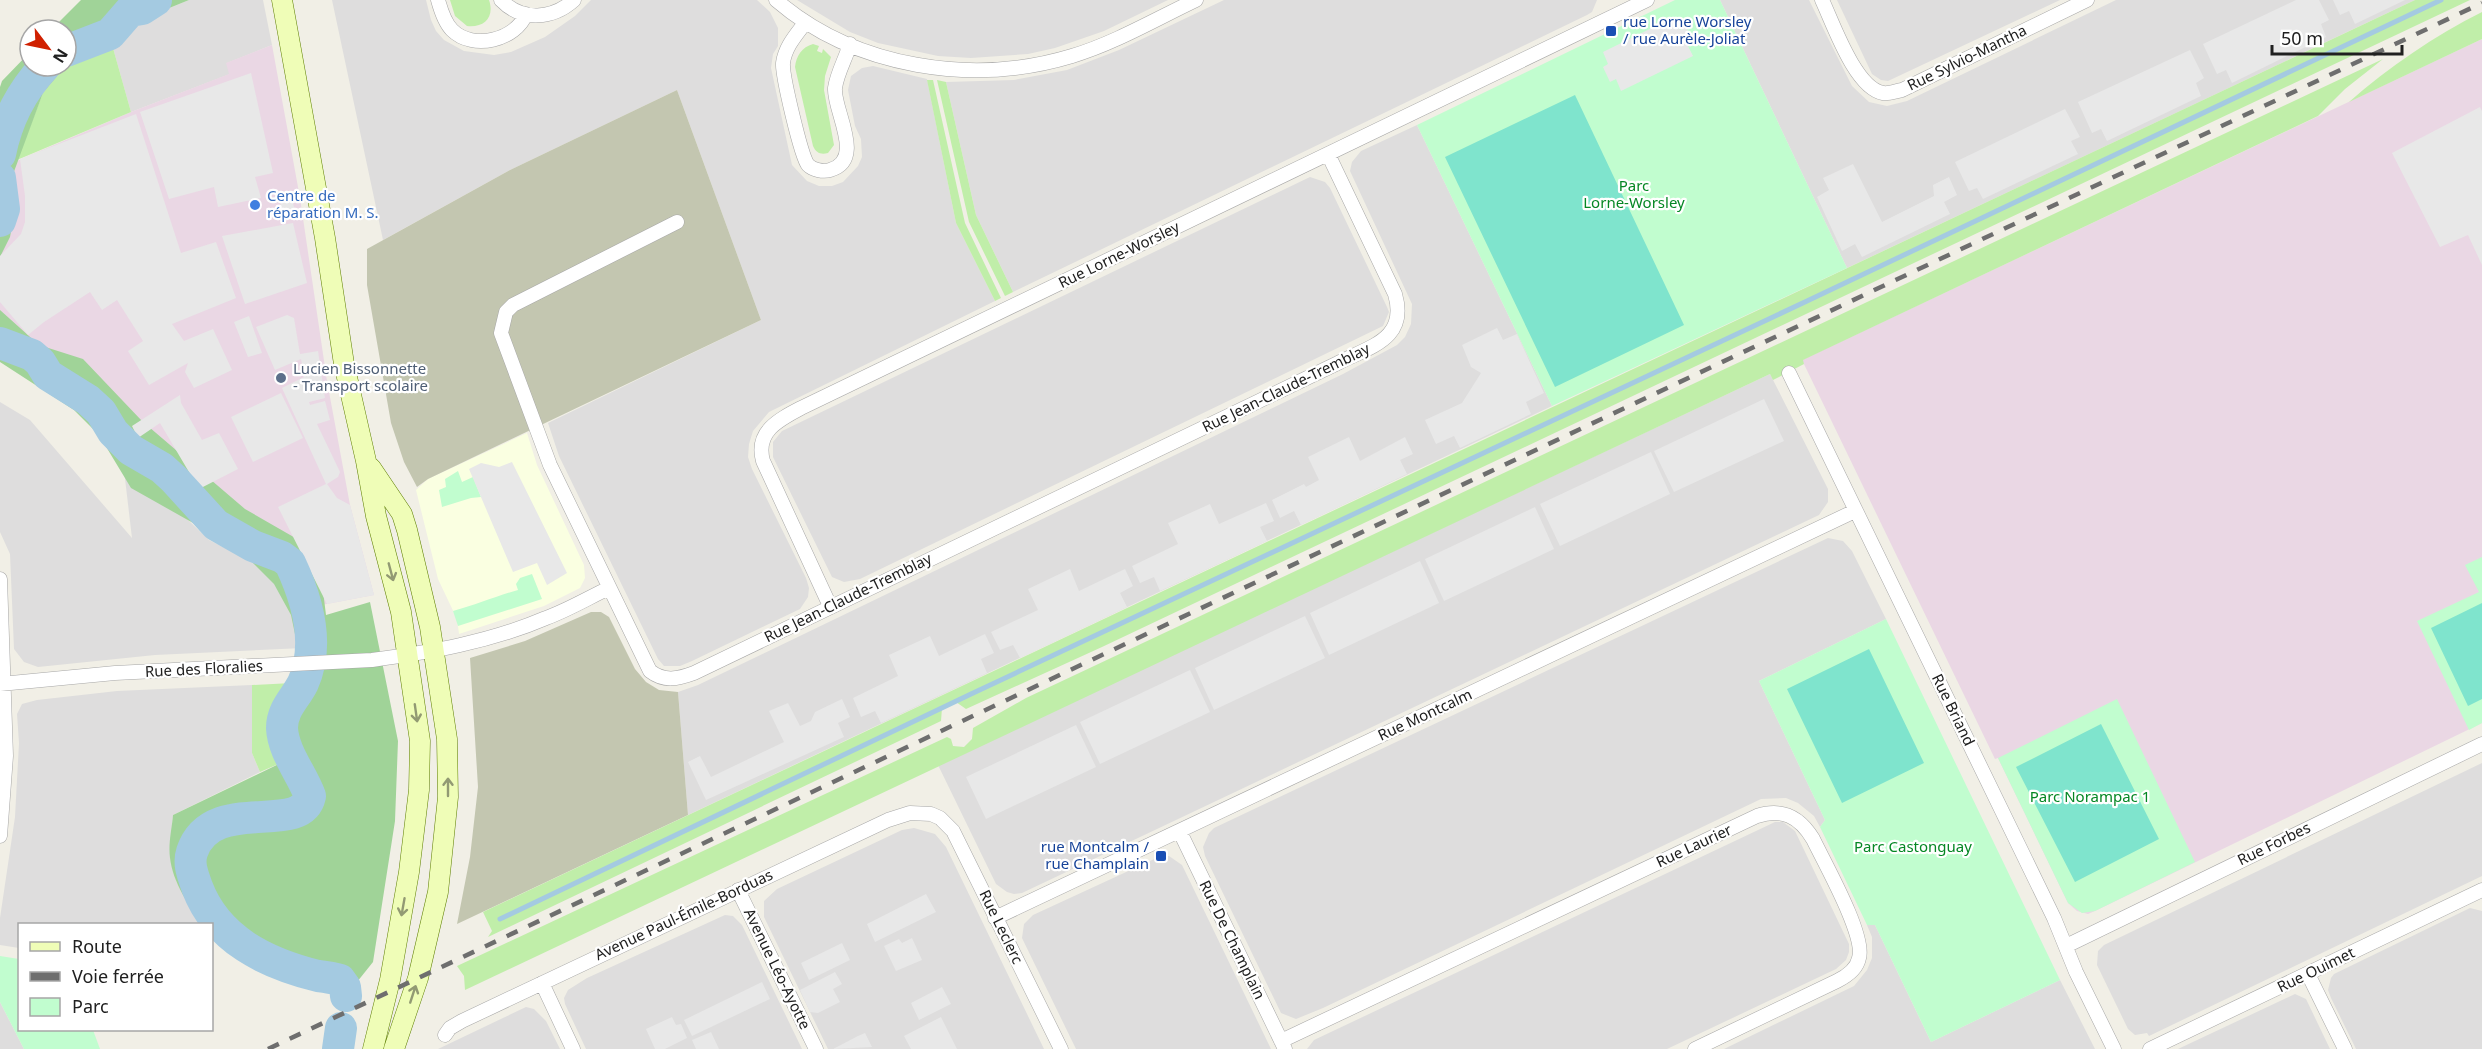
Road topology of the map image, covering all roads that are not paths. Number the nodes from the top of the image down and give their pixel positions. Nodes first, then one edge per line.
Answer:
1 (282, 0) edge
2 (438, 0) edge
3 (501, 0) edge
4 (574, 0) edge
5 (776, 0) edge
6 (1196, 0) edge
7 (1647, 0) edge
8 (1822, 0) edge
9 (2087, 0) edge
10 (1619, 6) edge
11 (526, 14) junction
12 (805, 23) junction
13 (850, 44) junction
14 (1328, 153) junction
15 (677, 222) dead end
16 (1789, 374) dead end
17 (366, 460) junction
18 (1855, 511) junction
19 (0, 579) edge
20 (609, 588) junction
21 (830, 606) junction
22 (434, 651) junction
23 (407, 656) junction
24 (2, 684) edge
25 (2482, 744) edge
26 (930, 814) joint
27 (1180, 832) junction
28 (0, 836) edge
29 (738, 890) junction
30 (2482, 890) edge
31 (995, 918) junction
32 (2066, 946) junction
33 (2308, 974) junction
34 (542, 983) junction
35 (445, 1035) dead end
36 (1283, 1045) edge
37 (373, 1049) edge
38 (394, 1049) edge
39 (573, 1049) edge
40 (816, 1049) edge
41 (1061, 1049) edge
42 (1695, 1049) edge
43 (2114, 1049) edge
44 (2150, 1049) edge
45 (2344, 1049) edge

1 - 17 main road
2 - 11 street
3 - 11 street
4 - 11 street
5 - 12 street
6 - 13 street
7 - 10 street, Rue Lorne-Worsley
8 - 9 street, Rue Sylvio-Mantha
10 - 14 street, Rue Lorne-Worsley
12 - 13 street
12 - 13 street
14 - 21 street, Rue Lorne-Worsley
14 - 21 street, Rue Jean-Claude-Tremblay
15 - 20 street, Rue Jean-Claude-Tremblay
16 - 18 street, Rue Briand
17 - 22 main road
17 -> 23 main road
18 - 27 street, Rue Montcalm
18 - 32 street, Rue Briand
19 - 24 street
20 - 21 street, Rue Jean-Claude-Tremblay
20 - 22 street, Rue des Floralies
22 - 23 street, Rue des Floralies
38 -> 22 main road
23 - 24 street, Rue des Floralies
23 -> 37 main road
24 - 28 street
25 - 32 street, Rue Forbes
26 - 29 street, Avenue Paul-Émile-Borduas
26 - 31 street, Rue Leclerc
27 - 31 street, Rue Montcalm
27 - 36 street, Rue De Champlain
29 - 34 street, Avenue Paul-Émile-Borduas
29 - 40 street, Avenue Léo-Ayotte
30 - 33 street, Rue Ouimet
31 - 41 street, Rue Leclerc
32 - 43 street, Rue Briand
33 - 44 street, Rue Ouimet
33 - 45 street
34 - 35 street, Avenue Paul-Émile-Borduas
34 - 39 street
36 - 42 street, Rue Laurier

